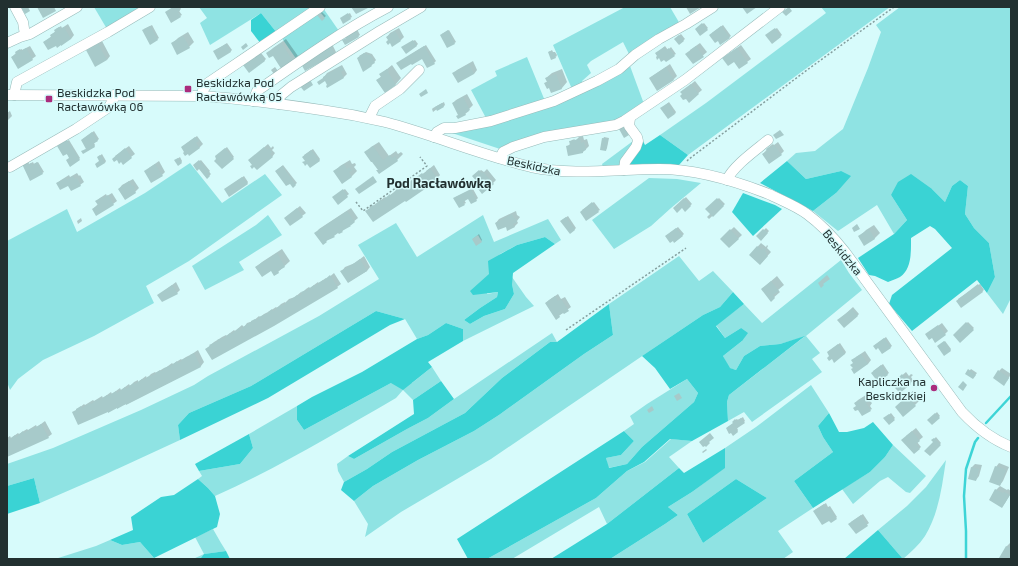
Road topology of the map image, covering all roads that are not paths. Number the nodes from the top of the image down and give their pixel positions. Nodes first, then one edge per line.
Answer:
1 (15, 7) edge
2 (77, 7) edge
3 (150, 7) edge
4 (320, 7) edge
5 (388, 7) edge
6 (421, 7) edge
7 (713, 7) edge
8 (780, 7) edge
9 (28, 35) junction
10 (7, 43) edge
11 (419, 70) dead end
12 (11, 95) edge
13 (114, 95) junction
14 (204, 96) junction
15 (252, 101) junction
16 (279, 104) junction
17 (369, 118) junction
18 (630, 118) junction
19 (434, 137) junction
20 (768, 140) dead end
21 (500, 158) junction
22 (10, 167) dead end
23 (624, 170) junction
24 (727, 180) junction
25 (1011, 447) edge

1 - 9 street
2 - 9 street
3 - 12 street
4 - 14 street
5 - 15 street
6 - 16 street
7 - 19 street
8 - 18 street
9 - 10 street
11 - 17 street
12 - 13 street, Beskidzka
13 - 14 street, Beskidzka
13 - 22 street
14 - 15 street, Beskidzka
15 - 16 street, Beskidzka
16 - 17 street, Beskidzka
17 - 19 street, Beskidzka
18 - 21 street
18 - 23 street
19 - 21 street, Beskidzka
20 - 24 street
21 - 23 street, Beskidzka
23 - 24 street, Beskidzka
24 - 25 street, Beskidzka

